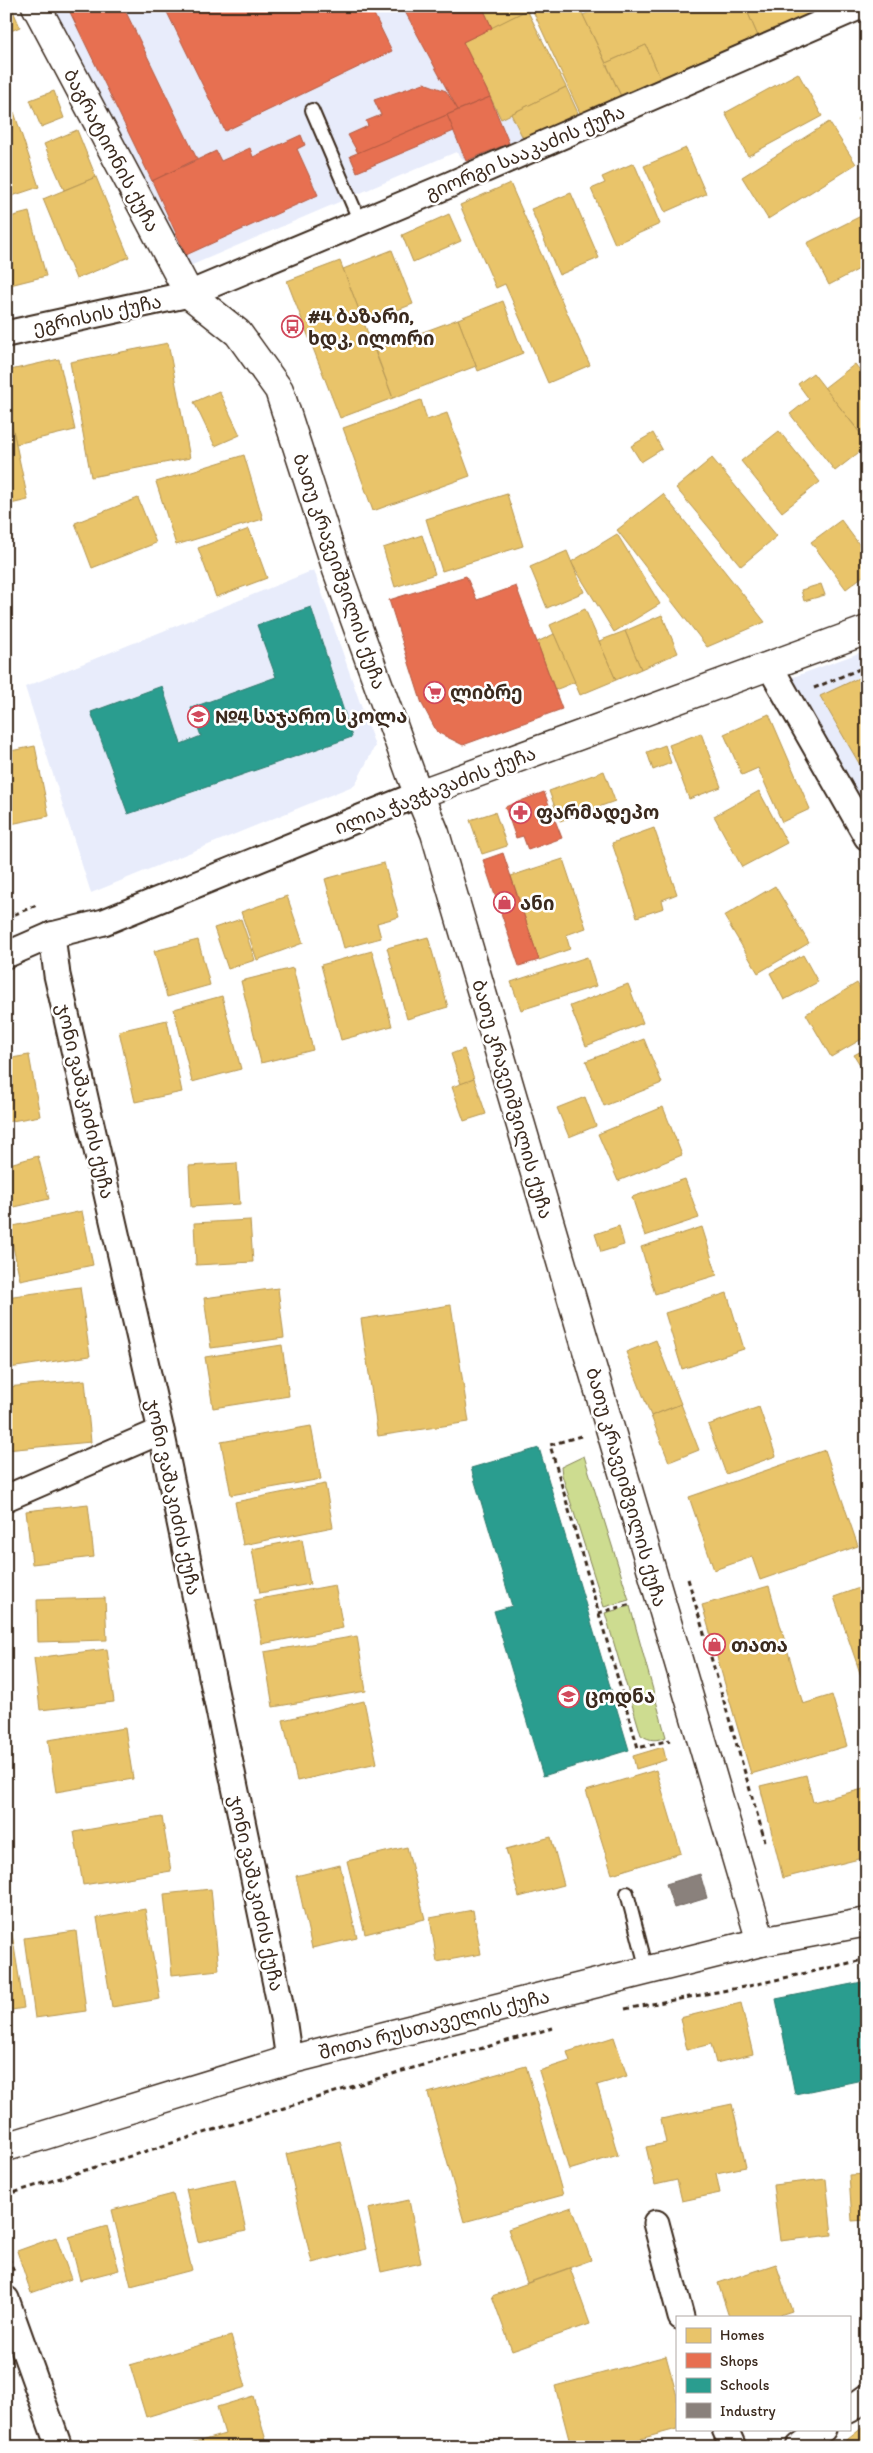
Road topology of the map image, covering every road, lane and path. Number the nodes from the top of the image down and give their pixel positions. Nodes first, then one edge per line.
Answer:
1 (36, 6) edge
2 (860, 6) edge
3 (312, 110) dead end
4 (360, 222) junction
5 (189, 294) junction
6 (6, 334) edge
7 (867, 630) edge
8 (769, 665) junction
9 (867, 666) edge
10 (809, 690) dead end
11 (419, 794) junction
12 (867, 836) edge
13 (39, 904) dead end
14 (6, 918) edge
15 (52, 935) junction
16 (6, 955) edge
17 (161, 1431) junction
18 (586, 1435) dead end
19 (6, 1498) edge
20 (634, 1604) dead end
21 (598, 1613) junction
22 (676, 1738) dead end
23 (627, 1893) dead end
24 (867, 1922) edge
25 (761, 1942) junction
26 (867, 1959) edge
27 (648, 1970) junction
28 (621, 2010) dead end
29 (558, 2026) dead end
30 (288, 2060) junction
31 (6, 2147) edge
32 (6, 2196) edge
33 (656, 2223) dead end
34 (6, 2299) edge
35 (681, 2316) edge
36 (867, 2397) edge
37 (850, 2409) edge
38 (725, 2430) edge
39 (821, 2430) edge
40 (59, 2447) edge
41 (732, 2447) edge
42 (799, 2447) edge

1 - 5 street, ბაგრატიონის ქუჩა
2 - 4 street, გიორგი სააკაძის ქუჩა
3 - 4 lane
4 - 5 street, გიორგი სააკაძის ქუჩა
5 - 6 street, ეგრისის ქუჩა
5 - 11 street, ბათუ კრავეიშვილის ქუჩა
7 - 8 street, ილია ჭავჭავაძის ქუჩა
8 - 11 street, ილია ჭავჭავაძის ქუჩა
8 - 12 street
9 - 10 path
11 - 15 street, ილია ჭავჭავაძის ქუჩა
11 - 25 street, ბათუ კრავეიშვილის ქუჩა
13 - 14 path
15 - 16 street, ილია ჭავჭავაძის ქუჩა
15 - 17 street, ჯონი ვაშაკიძის ქუჩა
17 - 19 street
17 - 30 street, ჯონი ვაშაკიძის ქუჩა
18 - 21 path
20 - 21 path
21 - 22 path
23 - 27 lane
24 - 25 street, შოთა რუსთაველის ქუჩა
25 - 27 street, შოთა რუსთაველის ქუჩა
26 - 28 path
27 - 30 street, შოთა რუსთაველის ქუჩა
29 - 32 path
30 - 31 street, შოთა რუსთაველის ქუჩა
33 - 35 street
34 - 40 street
36 - 37 street
38 - 41 street
39 - 42 street

